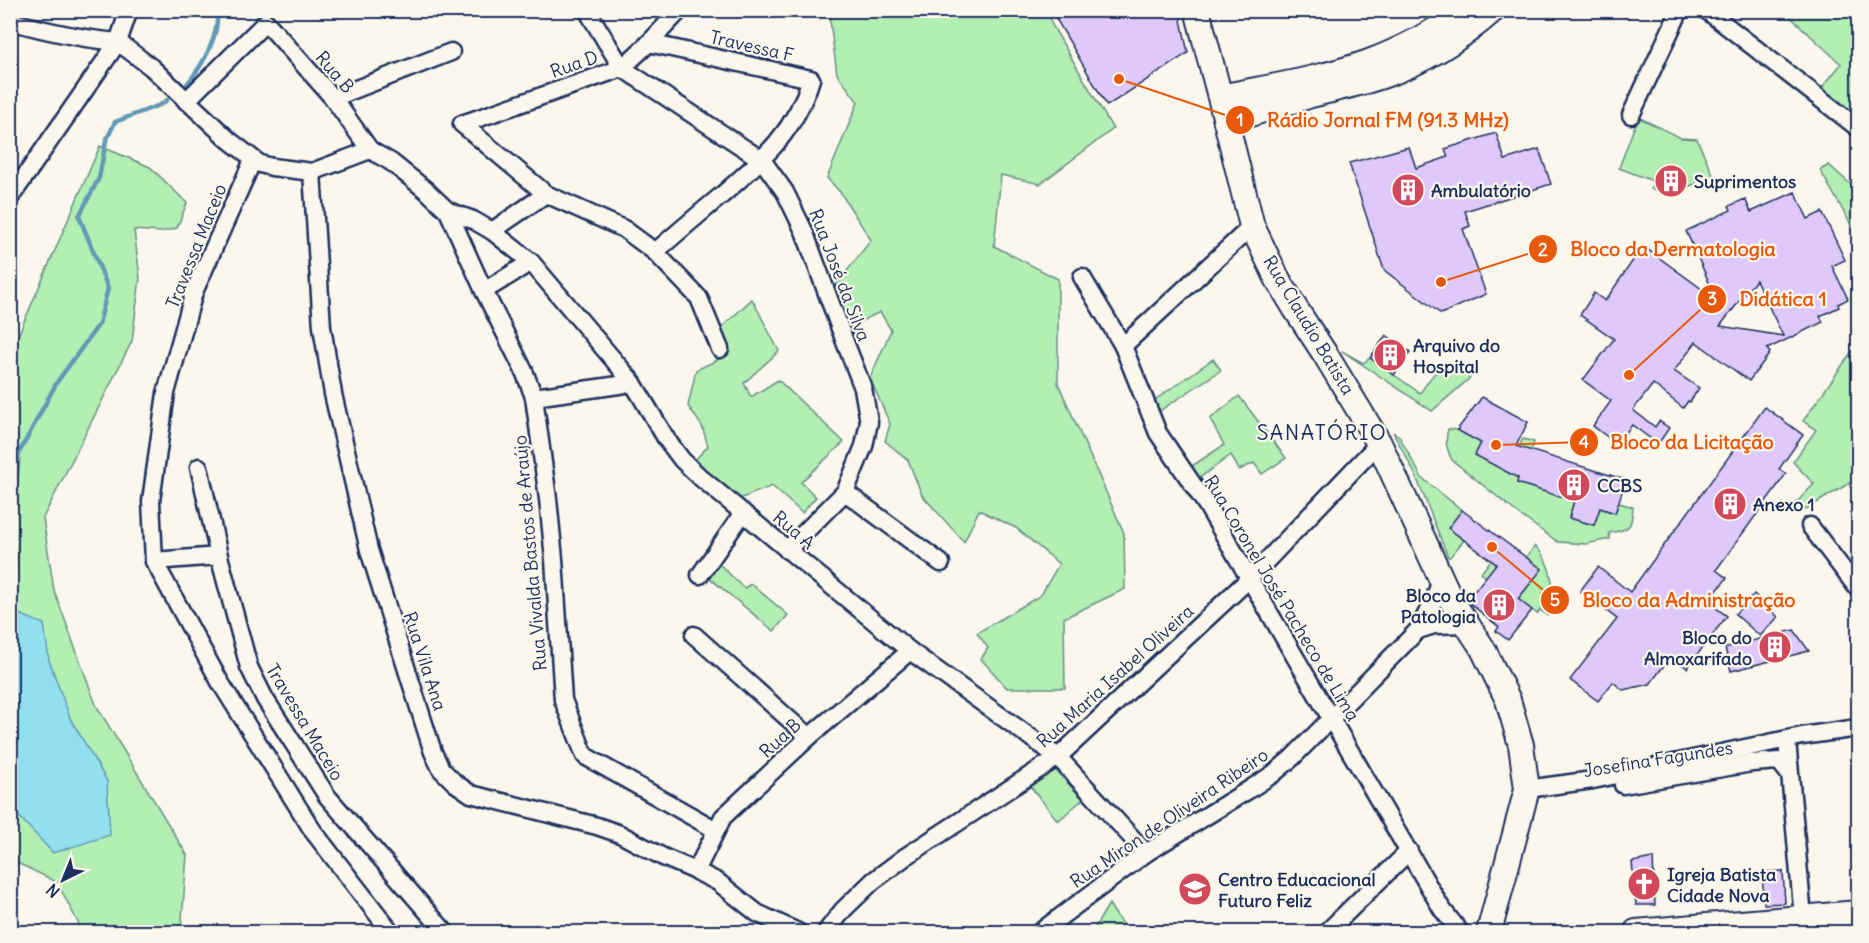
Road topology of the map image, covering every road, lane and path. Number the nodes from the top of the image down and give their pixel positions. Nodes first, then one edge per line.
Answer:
1 (129, 10) edge
2 (587, 10) edge
3 (680, 10) edge
4 (1197, 10) edge
5 (1467, 10) edge
6 (1494, 10) edge
7 (1680, 10) edge
8 (1706, 10) edge
9 (10, 21) edge
10 (118, 42) junction
11 (649, 43) junction
12 (451, 52) dead end
13 (622, 68) junction
14 (1220, 97) junction
15 (333, 98) junction
16 (186, 101) junction
17 (1631, 115) dead end
18 (1226, 121) junction
19 (1858, 128) edge
20 (370, 150) junction
21 (253, 160) junction
22 (762, 160) junction
23 (312, 172) junction
24 (546, 194) junction
25 (10, 198) edge
26 (448, 211) junction
27 (1252, 226) junction
28 (492, 231) junction
29 (655, 252) junction
30 (531, 262) junction
31 (1082, 277) dead end
32 (484, 291) junction
33 (1123, 346) junction
34 (720, 349) dead end
35 (633, 382) junction
36 (534, 397) junction
37 (1379, 443) junction
38 (199, 467) dead end
39 (845, 492) junction
40 (743, 513) junction
41 (1810, 526) dead end
42 (787, 549) junction
43 (219, 556) junction
44 (154, 561) junction
45 (940, 563) dead end
46 (700, 575) dead end
47 (1249, 579) junction
48 (1442, 580) junction
49 (1857, 583) edge
50 (1467, 624) junction
51 (1418, 630) junction
52 (694, 635) dead end
53 (910, 651) junction
54 (1332, 718) junction
55 (1858, 728) edge
56 (809, 737) junction
57 (1787, 740) junction
58 (1058, 757) junction
59 (1791, 775) junction
60 (1527, 794) junction
61 (716, 830) junction
62 (1408, 851) junction
63 (1146, 853) junction
64 (696, 871) junction
65 (1858, 914) edge
66 (1803, 918) junction
67 (391, 933) edge
68 (445, 933) edge
69 (798, 933) edge
70 (826, 933) edge
71 (1040, 933) edge
72 (1327, 933) edge
73 (1460, 933) edge
74 (1488, 933) edge
75 (1636, 933) edge

1 - 10 street
2 - 13 street
3 - 11 street, Rua D
4 - 14 main road, Rua Claudio Batista
5 - 14 main road
6 - 18 main road
7 - 17 street
8 - 19 street
9 - 10 street
10 - 16 street
10 - 25 street
11 - 13 street, Rua D
11 - 22 street, Travessa F
12 - 15 street
13 - 22 street, Rua José da Silva
13 - 24 street, Rua D
14 - 18 main road, Rua Claudio Batista
15 - 16 street, Rua B
15 - 20 street, Rua B
16 - 21 street
18 - 27 main road, Rua Claudio Batista
20 - 23 street
20 - 26 street
21 - 23 street
21 - 44 street, Travessa Maceio
22 - 29 street
22 - 39 street, Rua José da Silva
23 - 64 street, Rua Vila Ana
24 - 28 street
24 - 29 street
26 - 28 street, Rua A
26 - 32 street, Rua Vivalda Bastos de Araújo
27 - 33 street
27 - 37 main road, Rua Claudio Batista
28 - 30 street, Rua A
29 - 34 street
30 - 32 street
30 - 35 street, Rua A
31 - 33 street, Rua Coronel José Pacheco de Lima
32 - 36 street, Rua Vivalda Bastos de Araújo
33 - 47 street, Rua Coronel José Pacheco de Lima
35 - 36 street
35 - 40 street, Rua A
36 - 61 street, Rua Vivalda Bastos de Araújo
37 - 47 street, Rua Maria Isabel Oliveira
37 - 48 main road, Rua Claudio Batista
38 - 43 street, Travessa Maceio
39 - 42 street, Rua José da Silva
39 - 45 street
40 - 42 street, Rua A
40 - 46 street
41 - 49 street
42 - 53 street, Rua A
43 - 44 street
43 - 68 street, Travessa Maceio
44 - 67 street, Travessa Maceio
47 - 54 street, Rua Coronel José Pacheco de Lima
47 - 58 street, Rua Maria Isabel Oliveira
48 - 50 main road, Rua Claudio Batista
48 - 51 street, Rua Miron de Oliveira Ribeiro
50 - 51 street
50 - 60 main road, Rua Claudio Batista
51 - 54 street, Rua Miron de Oliveira Ribeiro
52 - 56 street
53 - 56 street, Rua B
53 - 58 street, Rua A
54 - 62 street, Rua Coronel José Pacheco de Lima
54 - 63 street, Rua Miron de Oliveira Ribeiro
55 - 57 street
56 - 61 street, Rua B
57 - 59 street
57 - 60 street
58 - 63 street, Rua A
58 - 70 street, Rua Maria Isabel Oliveira
59 - 60 street, Josefina Fagundes
59 - 66 street
60 - 74 main road
61 - 64 street, Rua B
62 - 72 street
62 - 73 street, Rua Coronel José Pacheco de Lima
63 - 71 street, Rua Miron de Oliveira Ribeiro
64 - 69 street, Rua Vila Ana
65 - 66 main road
66 - 75 main road

